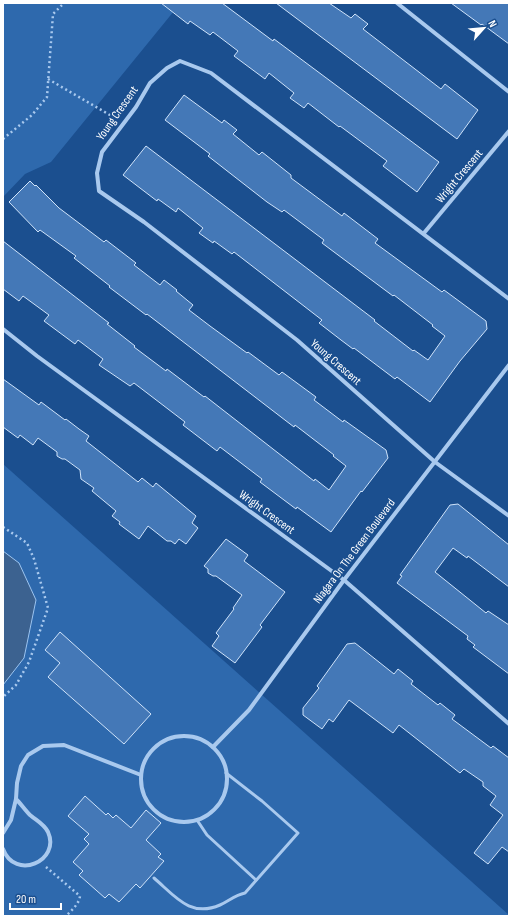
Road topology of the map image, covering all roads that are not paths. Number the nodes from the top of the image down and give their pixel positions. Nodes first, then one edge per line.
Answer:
1 (397, 3) edge
2 (509, 92) edge
3 (509, 131) edge
4 (424, 233) junction
5 (509, 299) edge
6 (3, 329) edge
7 (509, 365) edge
8 (435, 462) junction
9 (509, 516) edge
10 (344, 580) junction
11 (509, 724) edge
12 (212, 747) junction
13 (226, 773) junction
14 (140, 775) junction
15 (16, 798) junction
16 (197, 820) junction
17 (3, 833) edge
18 (3, 849) edge
19 (154, 878) dead end
20 (256, 880) junction

1 - 2 street
3 - 4 street, Wright Crescent
4 - 5 street, Young Crescent
4 - 8 street, Young Crescent
6 - 10 street, Wright Crescent
7 - 8 street, Niagara On The Green Boulevard
8 - 9 street, Young Crescent
8 - 10 street, Niagara On The Green Boulevard
10 - 11 street, Wright Crescent
10 - 12 street, Niagara On The Green Boulevard
12 - 13 street
12 - 14 street
13 - 16 street
13 - 20 lane
14 - 15 street
14 - 16 street
15 - 17 street
15 - 18 street
16 - 20 lane
19 - 20 lane

